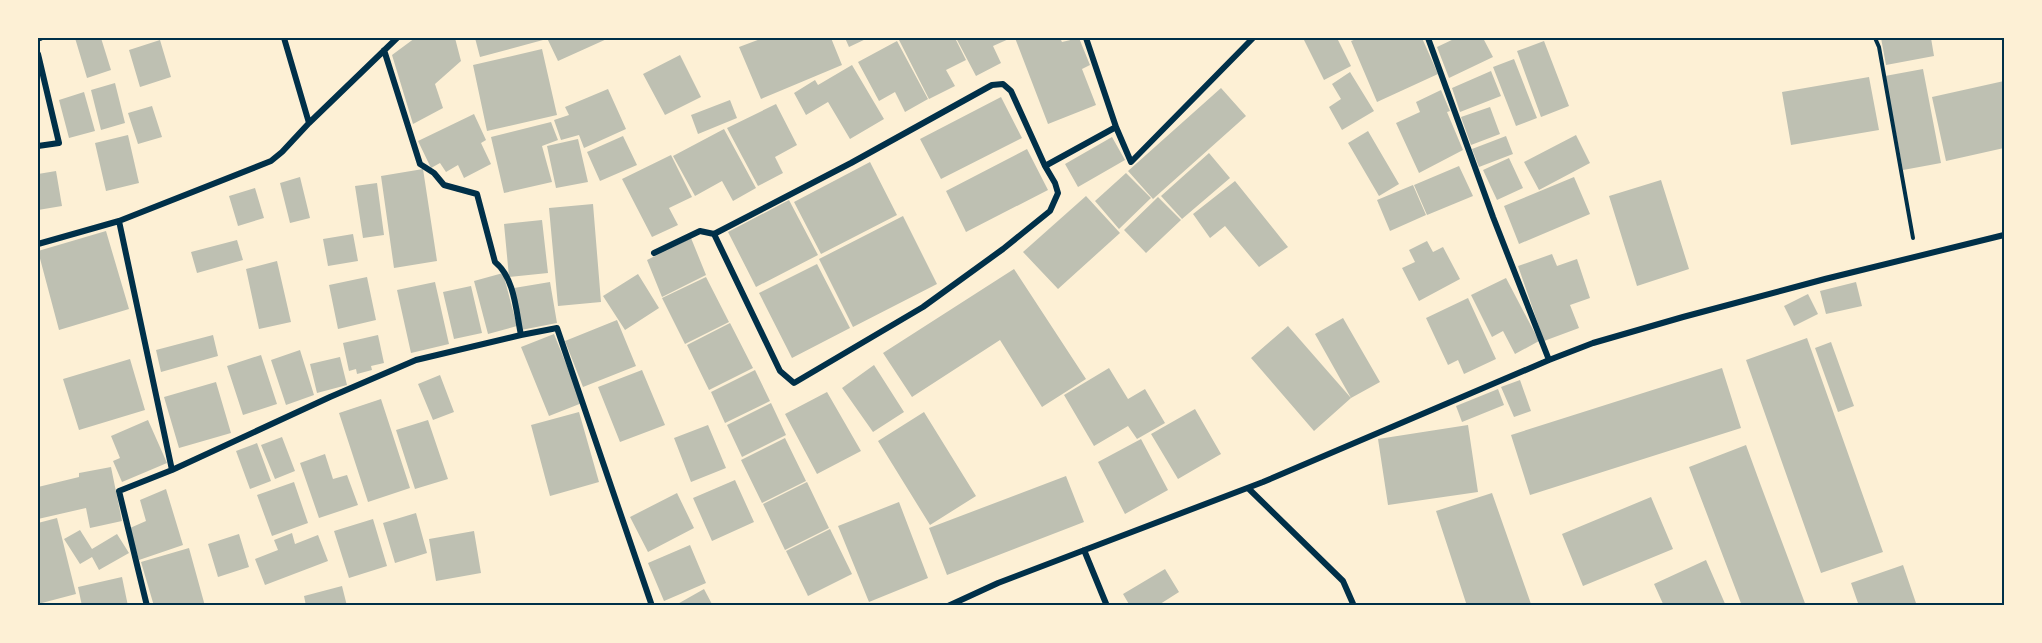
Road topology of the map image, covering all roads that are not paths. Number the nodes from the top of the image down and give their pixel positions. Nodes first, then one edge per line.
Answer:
1 (284, 38) edge
2 (397, 38) edge
3 (1086, 38) edge
4 (1253, 38) edge
5 (1428, 38) edge
6 (384, 50) junction
7 (38, 54) edge
8 (309, 123) junction
9 (1116, 127) junction
10 (38, 146) edge
11 (1045, 166) junction
12 (119, 221) junction
13 (714, 234) junction
14 (2004, 235) edge
15 (38, 244) edge
16 (654, 253) dead end
17 (521, 335) junction
18 (1548, 360) junction
19 (172, 470) junction
20 (1248, 488) junction
21 (1084, 550) junction
22 (147, 606) edge
23 (652, 606) edge
24 (948, 606) edge
25 (1107, 606) edge
26 (1354, 606) edge

1 - 8 street
2 - 6 street
3 - 9 street
4 - 9 street
5 - 18 street
6 - 8 street
6 - 17 street
7 - 10 street
8 - 12 street
9 - 11 street
11 - 13 street
11 - 13 street
12 - 15 street
12 - 19 street
13 - 16 street
14 - 18 street
17 - 19 street
17 - 23 street
18 - 20 street
19 - 22 street
20 - 21 street
20 - 26 street
21 - 24 street
21 - 25 street

